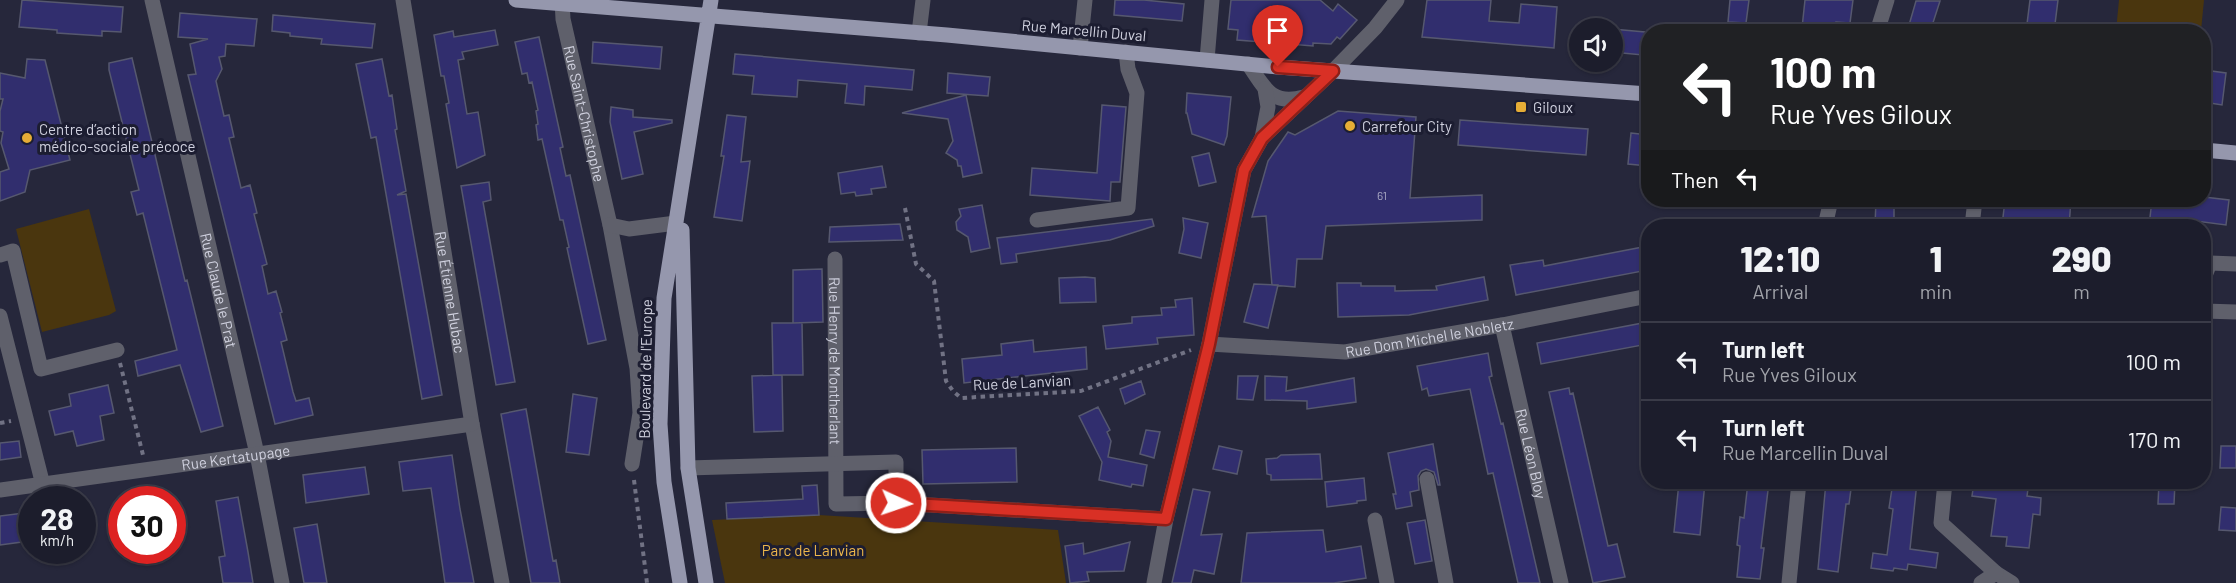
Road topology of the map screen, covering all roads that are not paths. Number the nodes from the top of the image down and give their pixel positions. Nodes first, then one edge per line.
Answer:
1 (152, 0) edge
2 (403, 0) edge
3 (516, 0) edge
4 (922, 0) edge
5 (1085, 0) edge
6 (1212, 0) edge
7 (1397, 0) edge
8 (1887, 0) edge
9 (562, 2) edge
10 (710, 8) edge
11 (1880, 24) edge
12 (919, 33) junction
13 (1080, 48) junction
14 (1126, 52) junction
15 (1207, 60) junction
16 (1248, 64) junction
17 (1333, 71) junction
18 (1265, 88) junction
19 (1641, 93) edge
20 (1304, 97) junction
21 (1262, 138) junction
22 (2211, 151) edge
23 (2236, 153) edge
24 (682, 191) junction
25 (1037, 220) dead end
26 (676, 223) junction
27 (610, 225) junction
28 (0, 255) edge
29 (835, 259) dead end
30 (2211, 263) edge
31 (2236, 264) edge
32 (1641, 297) edge
33 (2211, 311) edge
34 (2236, 312) edge
35 (0, 316) edge
36 (1502, 325) junction
37 (1209, 344) junction
38 (117, 350) road end
39 (472, 424) junction
40 (257, 454) junction
41 (632, 464) road end
42 (836, 464) junction
43 (688, 468) junction
44 (1427, 479) dead end
45 (44, 484) junction
46 (1798, 489) edge
47 (1944, 489) edge
48 (0, 490) edge
49 (896, 503) junction
50 (1166, 519) junction
51 (1375, 520) dead end
52 (1996, 573) junction
53 (282, 583) edge
54 (502, 583) edge
55 (680, 583) edge
56 (706, 583) edge
57 (1154, 583) edge
58 (1387, 583) edge
59 (1446, 583) edge
60 (1561, 583) edge
61 (1789, 583) edge
62 (1981, 583) edge
63 (2012, 583) edge

1 - 40 street, Rue Claude le Prat
2 - 39 street, Rue Étienne Hubac
3 - 9 main road, Rue Marcellin Duval
4 - 12 street
5 - 13 street
6 - 15 street
7 - 17 street
8 - 11 street
9 - 10 main road, Rue Marcellin Duval
9 - 27 street, Rue Saint-Christophe
10 - 12 main road, Rue Marcellin Duval
10 - 24 main road, Boulevard de l'Europe
12 - 13 main road, Rue Marcellin Duval
13 - 14 main road, Rue Marcellin Duval
14 - 15 main road, Rue Marcellin Duval
14 - 25 street
15 - 16 main road, Rue Marcellin Duval
16 - 17 main road, Rue Marcellin Duval
16 - 18 street
17 - 19 main road, Rue Marcellin Duval
17 - 20 street
18 - 20 street
18 - 21 street
20 - 21 street
21 - 37 street
22 - 23 main road
24 - 26 main road, Boulevard de l'Europe
24 - 43 main road, Boulevard de l'Europe
26 - 27 street
26 - 55 main road, Boulevard de l'Europe
27 - 41 street, Rue Saint-Christophe
28 - 38 street
29 - 42 street, Rue Henry de Montherlant
30 - 31 street
32 - 36 street, Rue Dom Michel le Nobletz
33 - 34 street
35 - 45 street
36 - 37 street, Rue Dom Michel le Nobletz
36 - 60 street, Rue Léon Bloy
37 - 50 street
39 - 40 street, Rue Kertatupage
39 - 54 street, Rue Étienne Hubac
40 - 45 street, Rue Kertatupage
40 - 53 street, Rue Claude le Prat
42 - 43 street, Rue Henry de Montherlant
42 - 49 street, Rue Henry de Montherlant
42 - 49 street, Rue Henry de Montherlant
43 - 56 main road, Boulevard de l'Europe
44 - 59 street
45 - 48 street, Rue Kertatupage
46 - 61 street
47 - 52 street
49 - 50 street, Rue Henry de Montherlant
50 - 57 street
51 - 58 street
52 - 62 street
52 - 63 street

